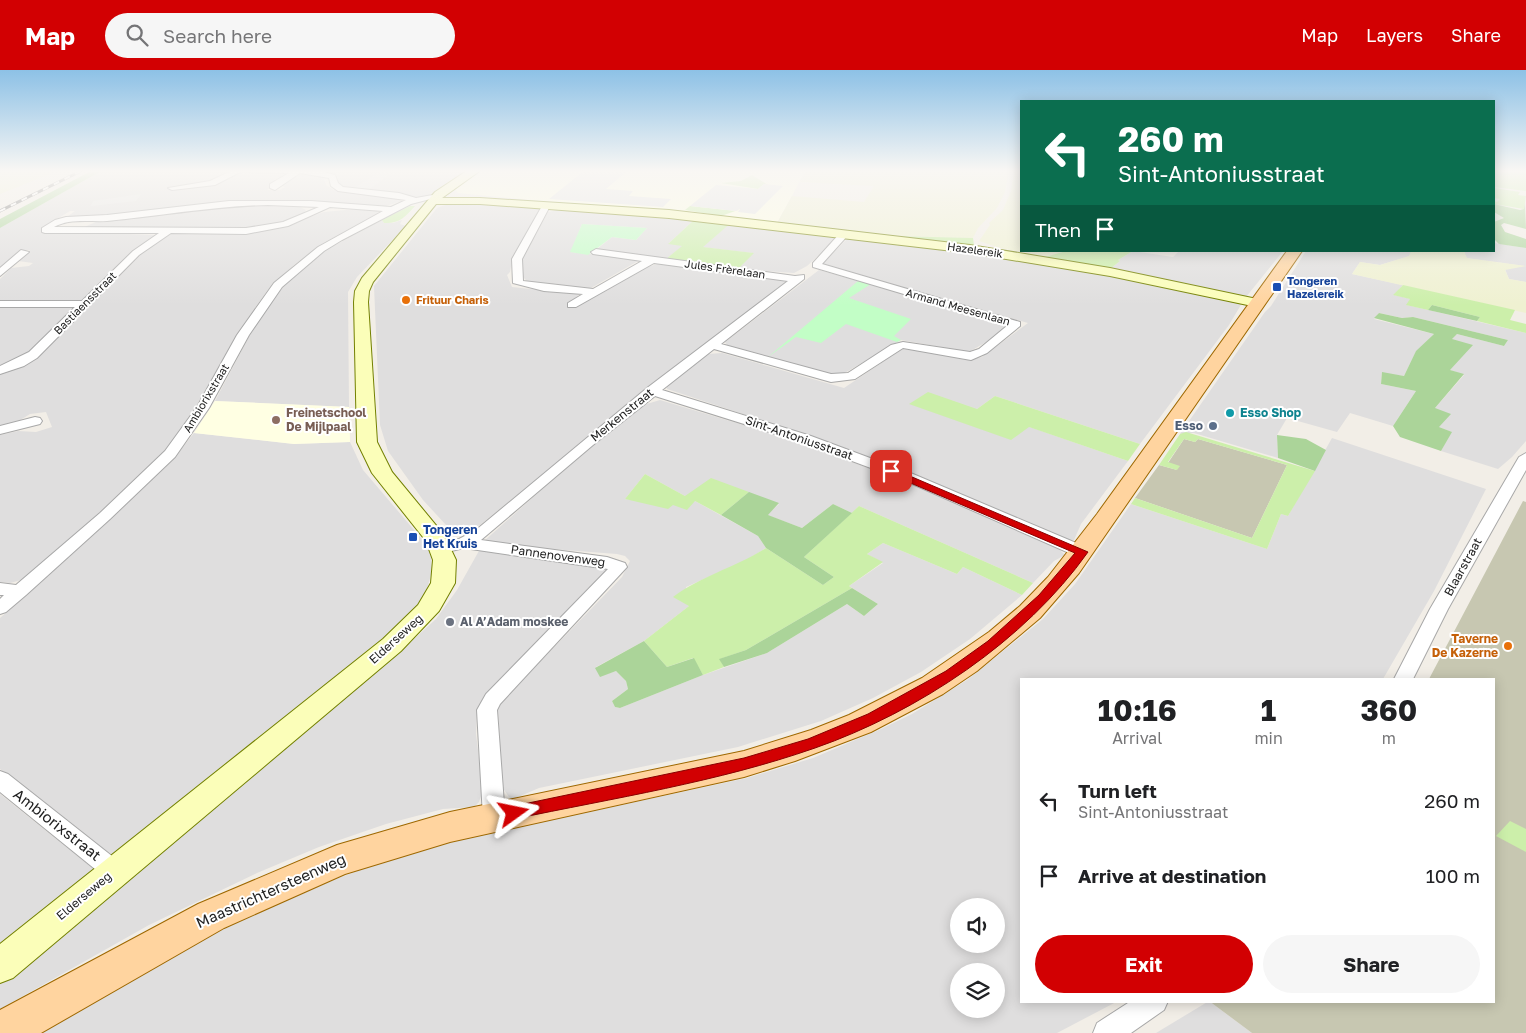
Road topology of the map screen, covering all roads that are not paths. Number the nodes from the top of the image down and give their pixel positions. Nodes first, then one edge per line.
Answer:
1 (66, 215) edge
2 (132, 215) edge
3 (306, 215) edge
4 (384, 215) edge
5 (416, 215) edge
6 (541, 215) edge
7 (677, 215) edge
8 (64, 220) junction
9 (88, 220) junction
10 (69, 231) junction
11 (168, 231) junction
12 (844, 234) junction
13 (24, 252) dead end
14 (596, 252) dead end
15 (1294, 252) edge
16 (653, 259) junction
17 (24, 265) dead end
18 (4, 269) edge
19 (798, 278) joint
20 (593, 292) junction
21 (1257, 303) junction
22 (0, 304) edge
23 (84, 304) junction
24 (572, 305) dead end
25 (712, 345) junction
26 (0, 370) edge
27 (651, 391) junction
28 (35, 421) dead end
29 (0, 430) edge
30 (1526, 457) edge
31 (453, 545) junction
32 (1082, 552) junction
33 (0, 589) edge
34 (20, 591) junction
35 (0, 608) edge
36 (1404, 678) edge
37 (0, 780) edge
38 (494, 817) junction
39 (114, 871) junction
40 (0, 966) edge
41 (1152, 1003) edge
42 (0, 1033) edge
43 (1107, 1033) edge

1 - 8 street
2 - 9 street
3 - 11 street
4 - 34 street, Ambiorixstraat
5 - 31 main road
6 - 20 street
7 - 12 main road, Hazelereik
8 - 9 street
8 - 10 street
9 - 10 street
10 - 11 street
11 - 23 street, Bastiaensstraat
12 - 21 main road, Hazelereik
12 - 25 street, Armand Meesenlaan
13 - 18 street
14 - 16 street, Jules Frèrelaan
15 - 21 main road, Maastrichtersteenweg
16 - 19 street, Jules Frèrelaan
16 - 20 street
17 - 18 street
19 - 25 street, Merkenstraat
20 - 24 street
21 - 32 main road, Maastrichtersteenweg
22 - 23 street
23 - 26 street, Bastiaensstraat
25 - 27 street, Merkenstraat
27 - 31 street, Merkenstraat
27 - 32 street, Sint-Antoniusstraat
28 - 29 street
30 - 36 street, Blaarstraat
31 - 38 street, Pannenovenweg
31 - 39 main road, Elderseweg
32 - 38 main road, Maastrichtersteenweg
33 - 34 street
34 - 35 street, Ambiorixstraat
37 - 39 street, Ambiorixstraat
38 - 42 main road, Maastrichtersteenweg
39 - 40 main road, Elderseweg
41 - 43 street

